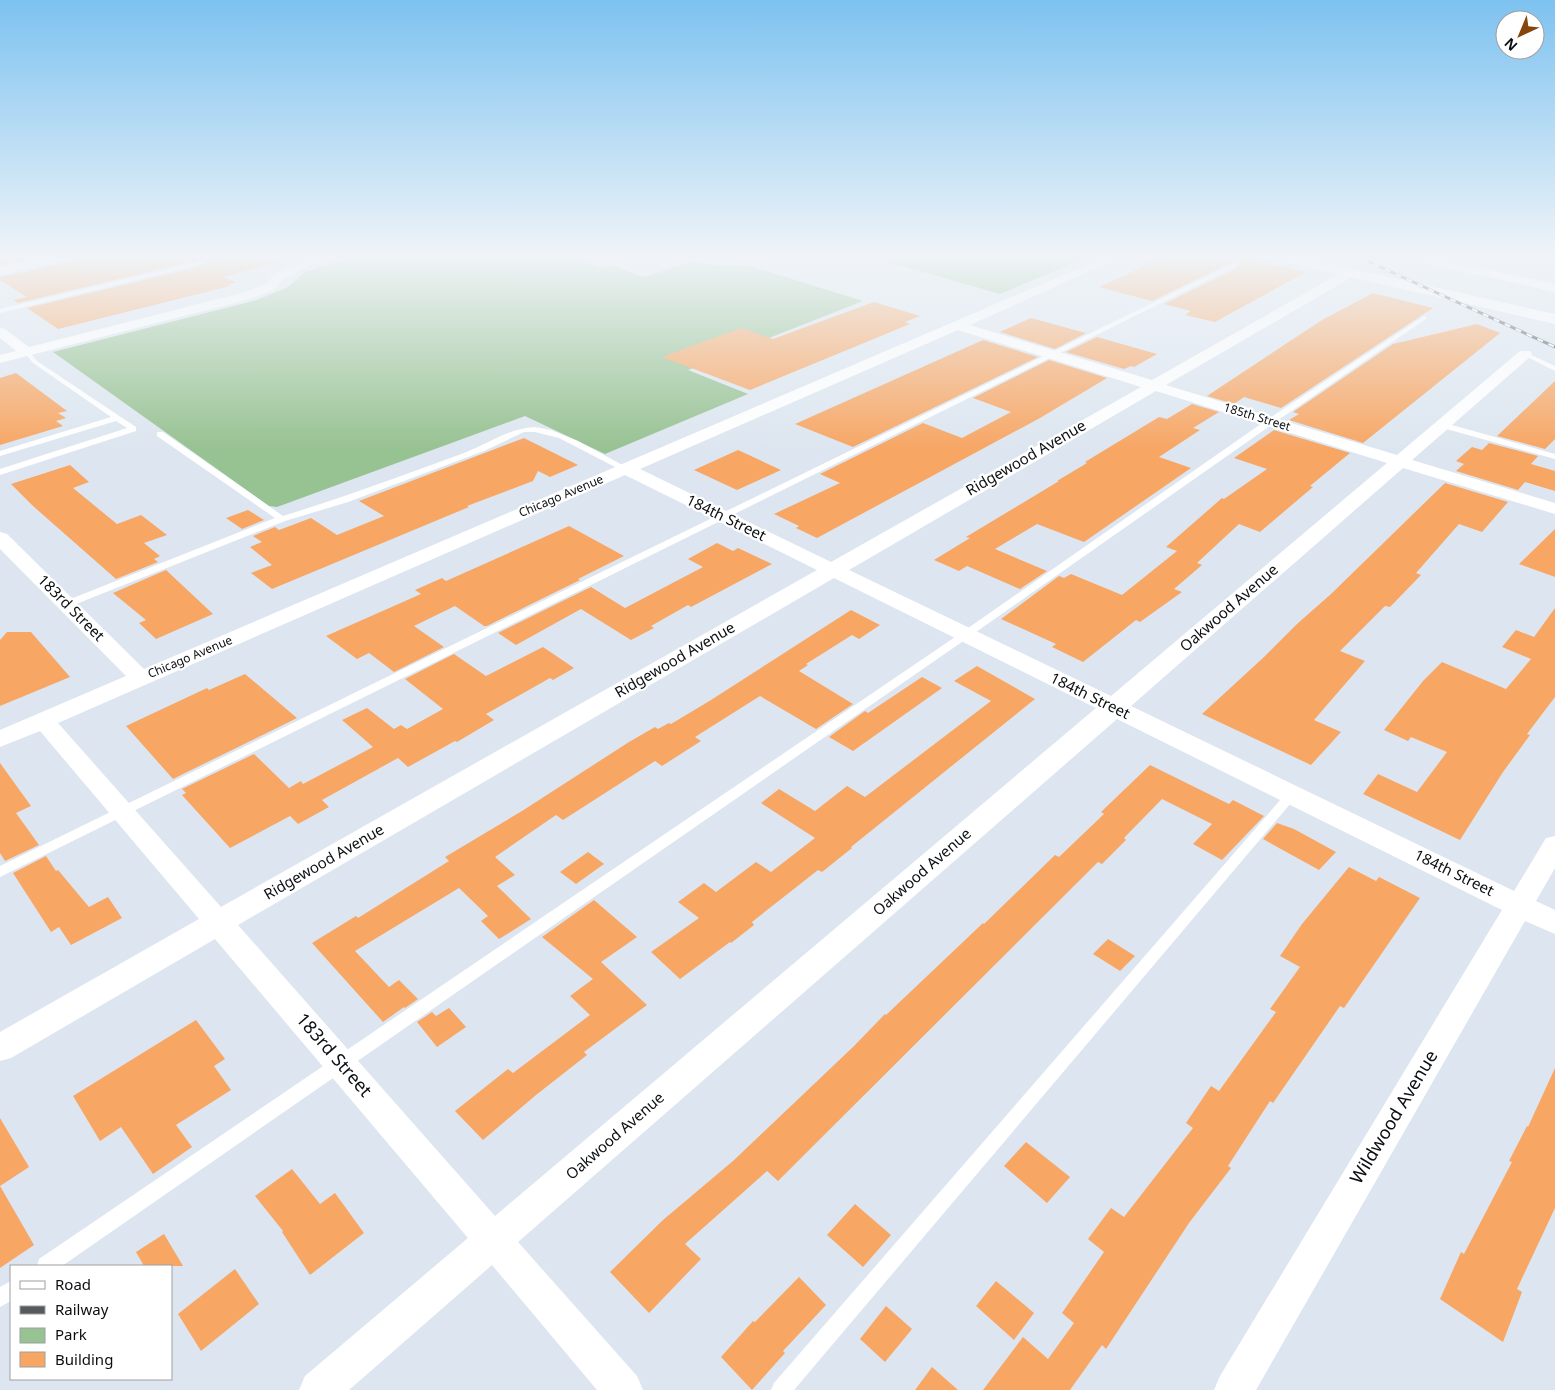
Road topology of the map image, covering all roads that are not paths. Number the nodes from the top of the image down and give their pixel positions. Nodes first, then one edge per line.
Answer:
1 (157, 319) edge
2 (975, 319) edge
3 (1123, 319) edge
4 (1269, 319) edge
5 (1423, 319) edge
6 (959, 326) junction
7 (0, 332) edge
8 (28, 352) junction
9 (1051, 354) junction
10 (1525, 354) joint
11 (0, 359) edge
12 (1555, 369) edge
13 (1153, 385) junction
14 (117, 418) junction
15 (1270, 421) junction
16 (1442, 425) junction
17 (160, 434) dead end
18 (0, 454) edge
19 (1555, 457) edge
20 (1399, 462) junction
21 (624, 468) junction
22 (0, 472) edge
23 (1555, 509) edge
24 (721, 516) junction
25 (282, 519) junction
26 (0, 538) edge
27 (832, 570) junction
28 (67, 604) junction
29 (965, 635) junction
30 (140, 678) junction
31 (1113, 707) junction
32 (44, 720) junction
33 (0, 739) edge
34 (1292, 794) junction
35 (123, 811) junction
36 (1555, 845) edge
37 (0, 872) edge
38 (1519, 906) junction
39 (219, 922) junction
40 (1555, 923) edge
41 (0, 1048) edge
42 (342, 1065) junction
43 (494, 1240) junction
44 (47, 1265) edge
45 (319, 1390) edge
46 (624, 1390) edge
47 (781, 1390) edge
48 (1234, 1390) edge

1 - 8 street
2 - 6 street, Chicago Avenue
3 - 9 lane
4 - 13 street, Ridgewood Avenue
5 - 15 lane
6 - 9 street, 185th Street
6 - 21 street, Chicago Avenue
7 - 8 street
8 - 11 street
8 - 14 lane
9 - 13 street, 185th Street
9 - 24 lane
10 - 12 lane
10 - 16 street, Oakwood Avenue
13 - 15 street, 185th Street
13 - 27 street, Ridgewood Avenue
14 - 18 lane
14 - 22 lane
15 - 20 street, 185th Street
15 - 29 lane
16 - 19 lane
16 - 20 street, Oakwood Avenue
17 - 25 lane
20 - 23 street, 185th Street
20 - 31 street, Oakwood Avenue
21 - 24 street, 184th Street
21 - 25 lane
21 - 30 street, Chicago Avenue
24 - 27 street, 184th Street
24 - 35 lane
25 - 28 lane
26 - 28 street, 183rd Street
27 - 29 street, 184th Street
27 - 39 street, Ridgewood Avenue
28 - 30 street, 183rd Street
29 - 31 street, 184th Street
29 - 42 lane
30 - 32 street, Chicago Avenue
31 - 34 street, 184th Street
31 - 43 street, Oakwood Avenue
32 - 33 street, Chicago Avenue
32 - 35 street, 183rd Street
34 - 38 street, 184th Street
34 - 47 lane
35 - 37 lane
35 - 39 street, 183rd Street
36 - 38 street, Wildwood Avenue
38 - 40 street, 184th Street
38 - 48 street, Wildwood Avenue
39 - 41 street, Ridgewood Avenue
39 - 42 street, 183rd Street
42 - 43 street, 183rd Street
42 - 44 lane
43 - 45 street, Oakwood Avenue
43 - 46 street, 183rd Street

